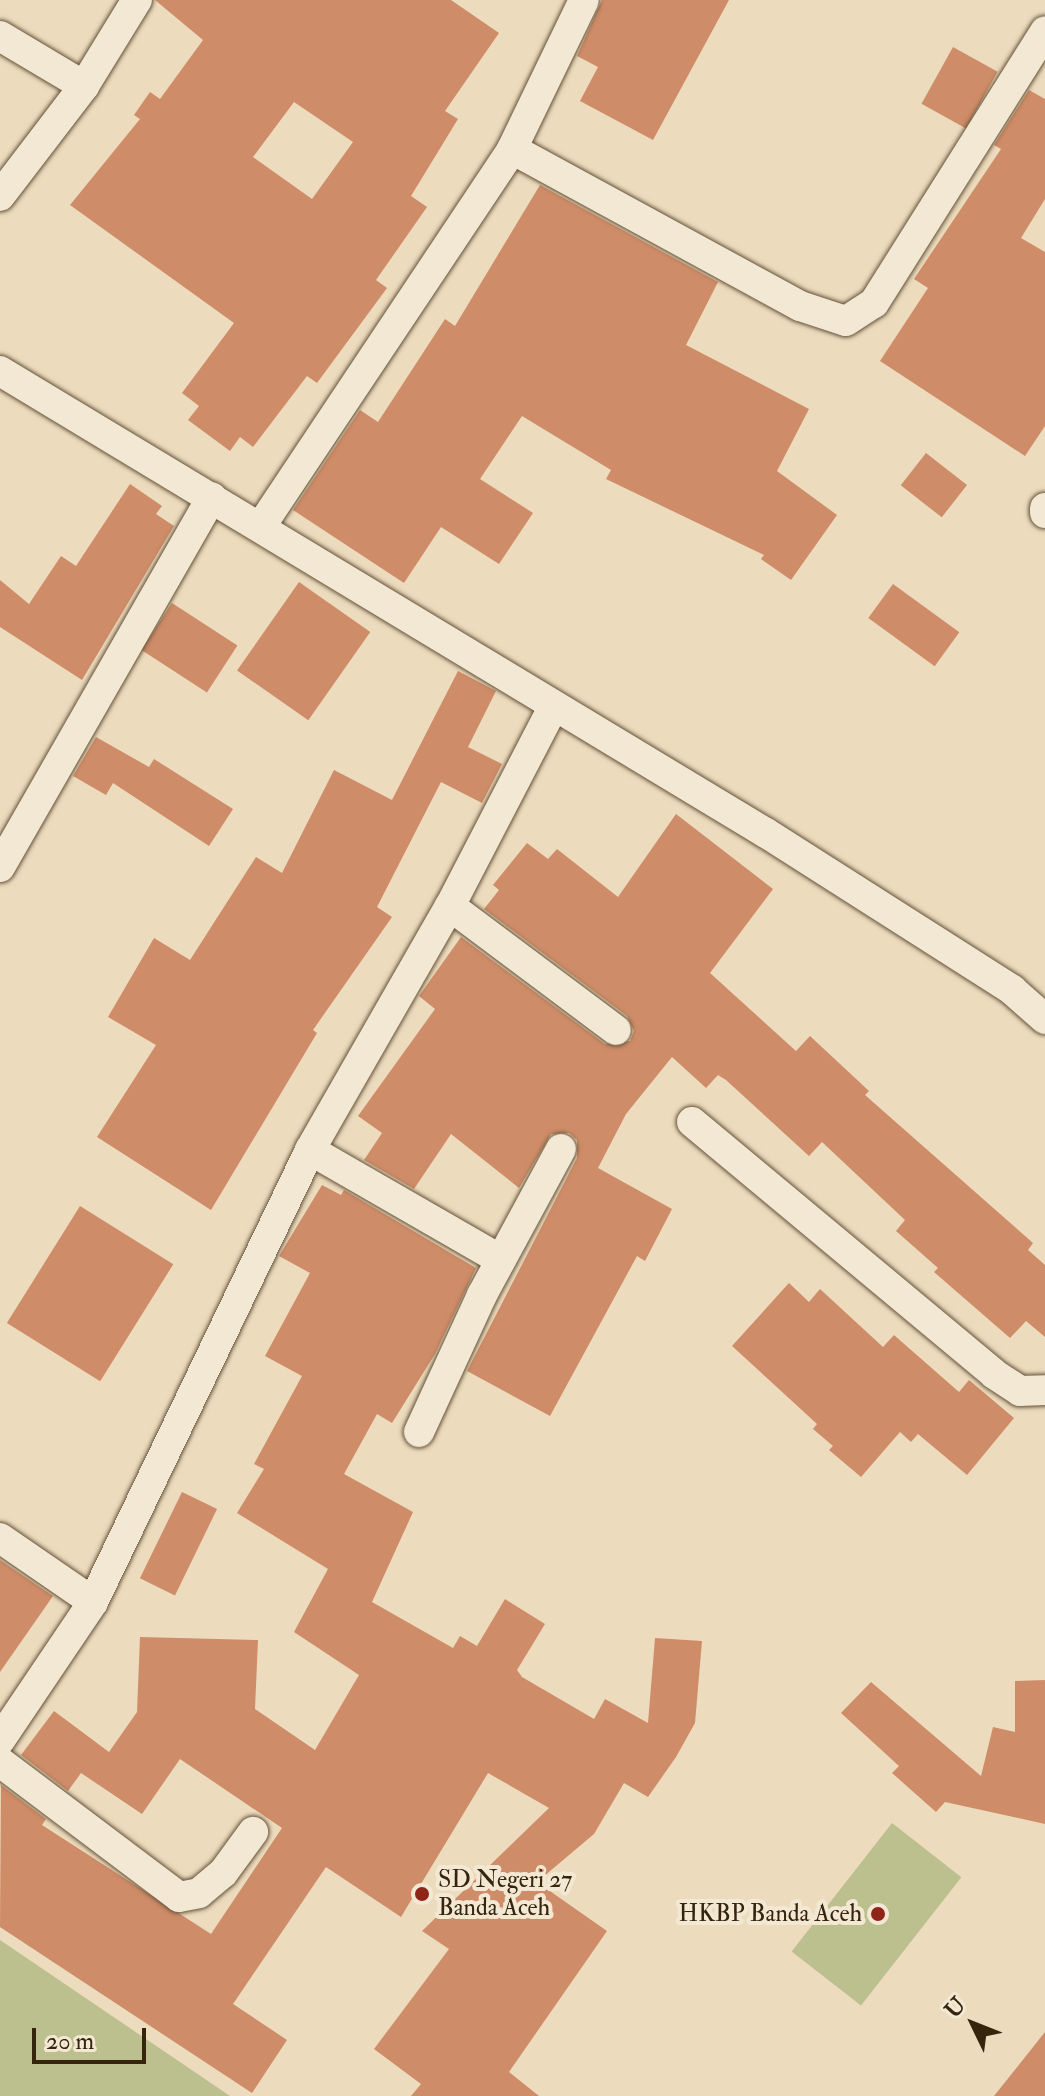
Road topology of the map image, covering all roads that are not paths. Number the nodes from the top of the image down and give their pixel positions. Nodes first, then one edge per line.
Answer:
1 (137, 0) edge
2 (584, 0) edge
3 (1045, 31) edge
4 (0, 36) edge
5 (84, 86) junction
6 (512, 149) junction
7 (0, 196) edge
8 (0, 371) edge
9 (212, 497) junction
10 (261, 526) junction
11 (553, 707) junction
12 (0, 867) edge
13 (450, 906) junction
14 (1045, 1019) edge
15 (616, 1030) dead end
16 (692, 1122) dead end
17 (561, 1149) dead end
18 (310, 1150) junction
19 (501, 1260) junction
20 (1045, 1390) edge
21 (419, 1432) dead end
22 (0, 1538) edge
23 (93, 1602) junction
24 (0, 1740) edge
25 (0, 1762) edge
26 (253, 1832) dead end

1 - 5 street
2 - 6 street
3 - 6 street
4 - 5 street
5 - 7 street
6 - 10 street
8 - 9 street
9 - 10 street
9 - 12 street
10 - 11 street
11 - 13 street
11 - 14 street
13 - 15 street
13 - 18 street
16 - 20 street
17 - 19 street
18 - 19 street
18 - 23 street
19 - 21 street
22 - 23 street
23 - 24 street
25 - 26 street

